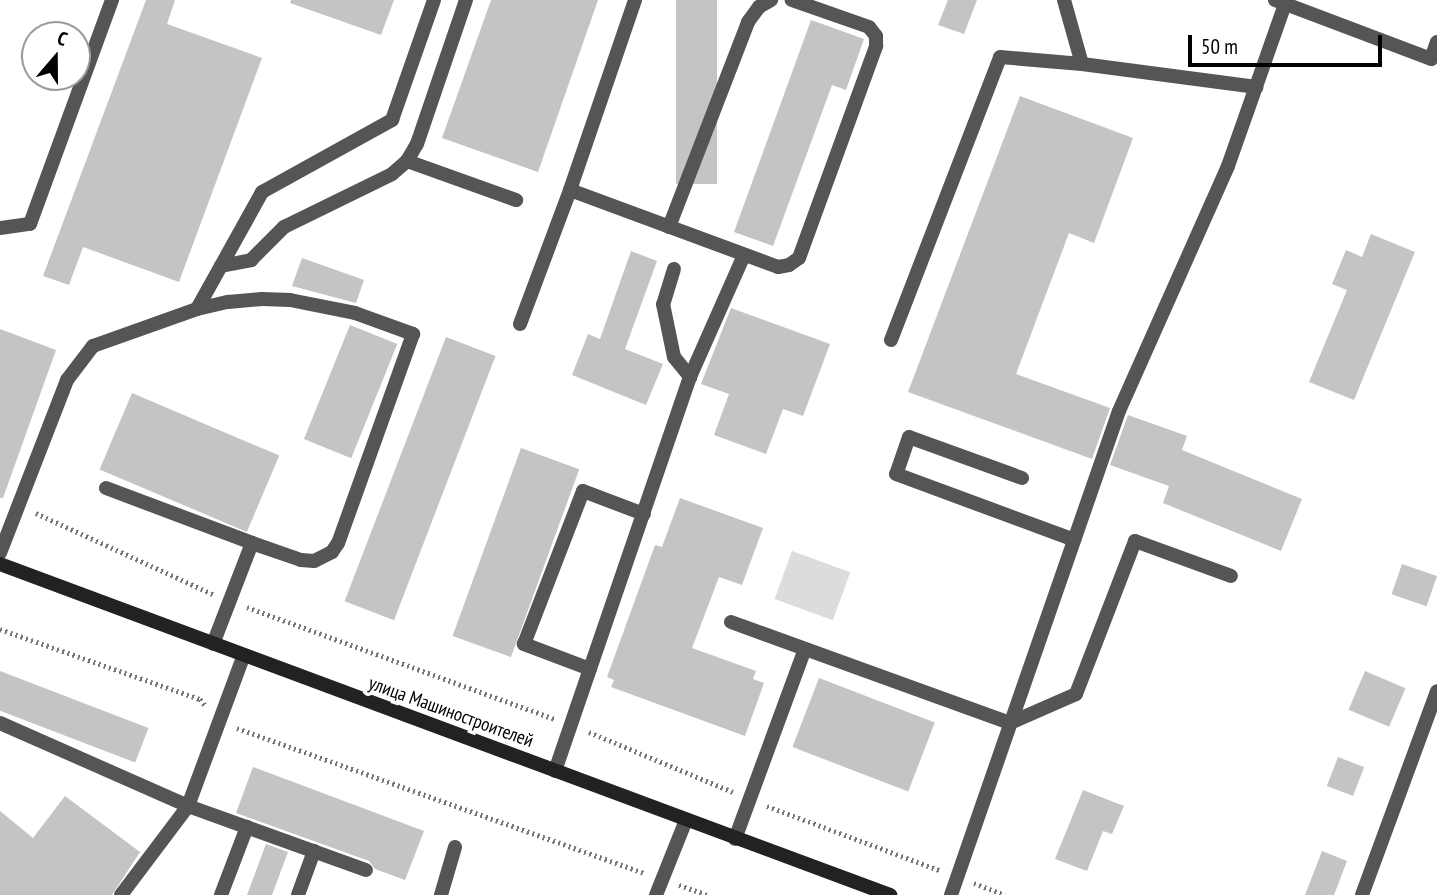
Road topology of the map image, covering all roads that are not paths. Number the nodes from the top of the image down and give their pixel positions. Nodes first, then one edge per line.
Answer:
1 (112, 0) edge
2 (434, 0) edge
3 (466, 0) edge
4 (635, 0) edge
5 (771, 0) edge
6 (792, 0) edge
7 (1064, 0) edge
8 (1280, 2) edge
9 (1437, 42) edge
10 (1082, 64) junction
11 (1256, 87) junction
12 (407, 161) junction
13 (570, 190) junction
14 (516, 200) dead end
15 (669, 227) junction
16 (0, 228) edge
17 (744, 255) junction
18 (221, 266) junction
19 (674, 269) dead end
20 (197, 310) junction
21 (520, 324) dead end
22 (891, 341) dead end
23 (690, 377) junction
24 (1022, 478) dead end
25 (106, 488) dead end
26 (644, 514) junction
27 (1074, 540) junction
28 (251, 542) junction
29 (0, 552) edge
30 (0, 564) edge
31 (1231, 576) dead end
32 (731, 622) dead end
33 (213, 644) junction
34 (805, 649) junction
35 (244, 655) junction
36 (590, 669) junction
37 (1437, 691) edge
38 (0, 723) edge
39 (1010, 723) junction
40 (555, 771) junction
41 (188, 806) junction
42 (686, 820) junction
43 (247, 827) junction
44 (735, 839) junction
45 (455, 847) dead end
46 (314, 851) junction
47 (366, 870) dead end
48 (868, 891) edge
49 (121, 895) edge
50 (220, 895) edge
51 (298, 895) edge
52 (441, 895) edge
53 (656, 895) edge
54 (890, 895) edge
55 (951, 895) edge
56 (1362, 895) edge

1 - 16 street
2 - 18 street
3 - 12 street
4 - 13 street
5 - 15 street
6 - 17 street
7 - 10 street
8 - 9 street
8 - 11 street
10 - 11 street
10 - 22 street
11 - 27 street
12 - 14 street
12 - 18 street
13 - 15 street
13 - 21 street
15 - 17 street
17 - 23 street
18 - 20 street
19 - 23 street
20 - 28 street
20 - 29 street
23 - 26 street
24 - 27 street
25 - 28 street
26 - 36 street
26 - 36 street
27 - 39 street
28 - 33 street
30 - 33 main road, улица Машиностроителей
31 - 39 street
32 - 34 street
33 - 35 main road, улица Машиностроителей
34 - 39 street
34 - 44 street
35 - 40 main road, улица Машиностроителей
35 - 41 street
36 - 40 street
37 - 56 street
38 - 41 street
39 - 55 street
40 - 42 main road, улица Машиностроителей
41 - 43 street
41 - 49 street
42 - 44 main road, улица Машиностроителей
42 - 53 street
43 - 46 street
43 - 50 street
44 - 48 main road, улица Машиностроителей
45 - 52 street
46 - 47 street
46 - 51 street
48 - 54 main road, улица Машиностроителей

